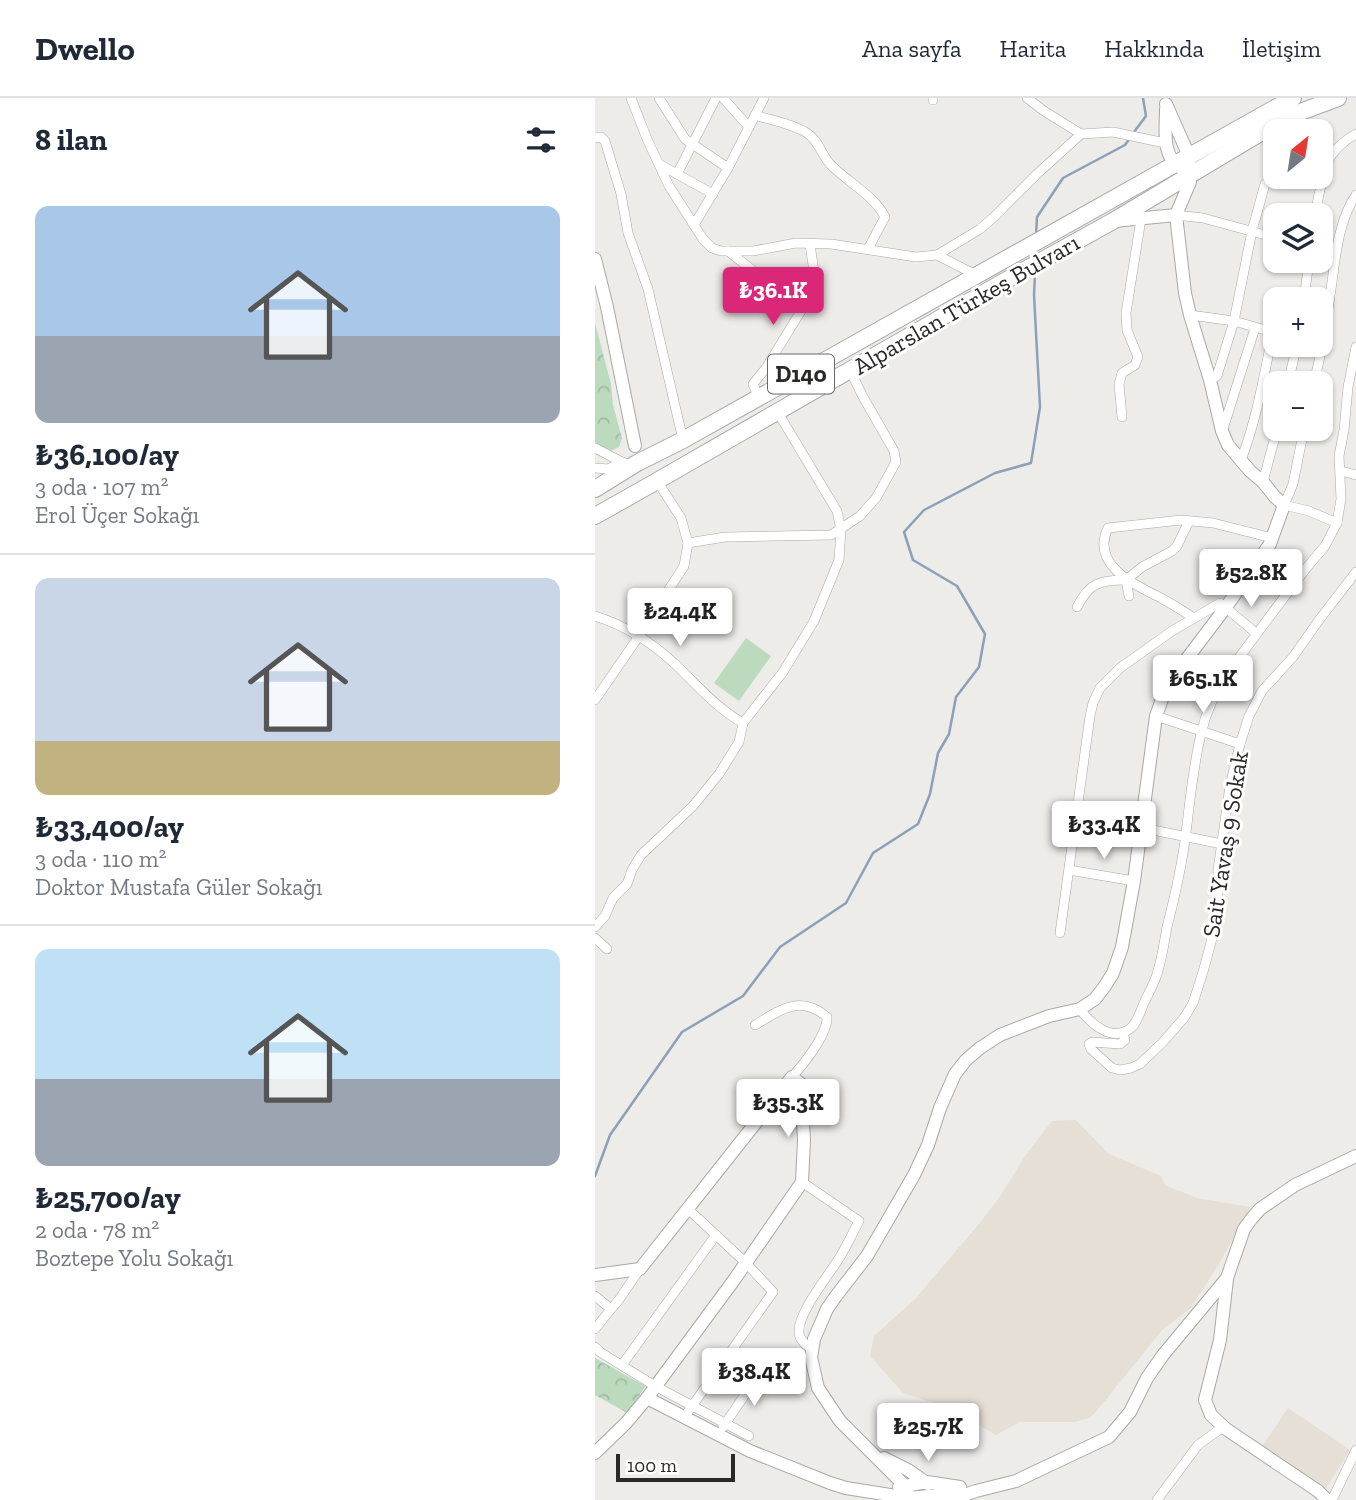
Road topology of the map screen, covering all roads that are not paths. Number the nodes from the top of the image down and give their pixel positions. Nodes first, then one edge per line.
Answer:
1 (631, 98) edge
2 (716, 98) edge
3 (723, 98) edge
4 (764, 98) edge
5 (1027, 98) edge
6 (1293, 98) edge
7 (1338, 98) edge
8 (662, 100) edge
9 (1168, 100) edge
10 (755, 115) junction
11 (749, 127) junction
12 (1081, 134) junction
13 (1356, 134) edge
14 (595, 138) edge
15 (1165, 143) junction
16 (692, 145) junction
17 (1189, 156) junction
18 (658, 163) junction
19 (1173, 164) junction
20 (728, 168) junction
21 (677, 174) junction
22 (1190, 174) junction
23 (1264, 189) edge
24 (713, 194) junction
25 (1356, 195) edge
26 (1318, 203) edge
27 (1176, 215) junction
28 (1142, 219) junction
29 (1113, 221) junction
30 (694, 225) junction
31 (1252, 231) junction
32 (1263, 235) edge
33 (810, 244) junction
34 (868, 249) junction
35 (728, 251) junction
36 (937, 256) junction
37 (595, 259) edge
38 (978, 276) junction
39 (1331, 287) edge
40 (779, 291) dead end
41 (601, 308) edge
42 (1190, 315) junction
43 (1234, 321) junction
44 (1255, 328) junction
45 (1263, 330) edge
46 (1356, 347) edge
47 (1268, 357) edge
48 (850, 370) junction
49 (1210, 380) junction
50 (759, 398) junction
51 (778, 411) junction
52 (1122, 417) dead end
53 (1222, 431) junction
54 (683, 440) junction
55 (1274, 441) edge
56 (1302, 441) edge
57 (595, 448) edge
58 (633, 458) junction
59 (1241, 460) junction
60 (595, 468) edge
61 (1341, 471) junction
62 (1356, 475) edge
63 (1263, 482) junction
64 (652, 484) junction
65 (595, 489) edge
66 (1284, 505) junction
67 (595, 516) edge
68 (1189, 520) junction
69 (1337, 523) junction
70 (841, 530) junction
71 (1272, 538) junction
72 (688, 543) junction
73 (1356, 572) edge
74 (1126, 580) junction
75 (1129, 596) dead end
76 (1077, 607) dead end
77 (1226, 607) junction
78 (595, 616) edge
79 (1194, 618) junction
80 (1256, 634) junction
81 (639, 636) junction
82 (597, 694) edge
83 (1157, 716) junction
84 (743, 723) junction
85 (1201, 730) junction
86 (1240, 744) junction
87 (1143, 828) junction
88 (1186, 836) junction
89 (1222, 844) junction
90 (1069, 870) junction
91 (1134, 881) junction
92 (595, 927) edge
93 (1061, 933) dead end
94 (595, 938) edge
95 (607, 949) dead end
96 (1080, 1009) junction
97 (755, 1025) dead end
98 (1123, 1032) junction
99 (792, 1077) junction
100 (1356, 1156) edge
101 (802, 1182) junction
102 (688, 1209) junction
103 (716, 1235) junction
104 (746, 1263) junction
105 (640, 1269) junction
106 (595, 1275) edge
107 (1227, 1278) junction
108 (595, 1296) edge
109 (611, 1309) junction
110 (595, 1329) edge
111 (595, 1347) edge
112 (812, 1350) junction
113 (622, 1365) junction
114 (765, 1365) dead end
115 (655, 1386) junction
116 (647, 1398) junction
117 (689, 1411) junction
118 (1223, 1427) junction
119 (722, 1429) junction
120 (749, 1436) dead end
121 (1356, 1450) edge
122 (871, 1451) junction
123 (595, 1453) edge
124 (927, 1482) junction
125 (996, 1486) junction
126 (976, 1491) junction
127 (907, 1494) edge
128 (930, 1498) edge
129 (950, 1500) edge
130 (1157, 1500) edge
131 (1327, 1500) edge
132 (1332, 1500) edge

1 - 18 street
2 - 16 street
3 - 11 street
4 - 10 street
5 - 12 street
6 - 17 highway, Alparslan Türkeş Bulvarı / D140
7 - 22 highway, Alparslan Türkeş Bulvarı / D140
8 - 16 street
9 - 15 street
9 - 17 street
10 - 11 street
10 - 34 street
11 - 20 street
12 - 15 street
12 - 36 street
13 - 26 street
14 - 54 street
15 - 19 street
16 - 20 street
16 - 21 street
17 - 19 highway, Alparslan Türkeş Bulvarı / D140
17 - 22 street
18 - 21 street
18 - 30 street
19 - 22 street
19 - 38 highway, Alparslan Türkeş Bulvarı / D140
20 - 24 street
21 - 24 street
22 - 27 street
22 - 29 highway, Alparslan Türkeş Bulvarı / D140
23 - 31 street
24 - 30 street
25 - 39 street
27 - 28 street
27 - 31 street
27 - 42 street
28 - 29 street
28 - 52 street
29 - 48 highway, Alparslan Türkeş Bulvarı / D140
30 - 35 street
31 - 32 street
31 - 43 street
33 - 34 street
33 - 35 street
33 - 50 street
34 - 36 street
35 - 40 street
36 - 38 street
37 - 41 street
38 - 50 highway, Alparslan Türkeş Bulvarı / D140
41 - 58 street
42 - 43 street
42 - 49 street
43 - 44 street
43 - 49 street
44 - 45 street
44 - 53 street
46 - 61 street
47 - 59 street
48 - 51 highway, Alparslan Türkeş Bulvarı / D140
48 - 70 street
49 - 53 street
50 - 54 highway, Alparslan Türkeş Bulvarı / D140
51 - 64 highway, Alparslan Türkeş Bulvarı / D140
51 - 70 street
53 - 59 street
54 - 58 highway, Alparslan Türkeş Bulvarı / D140
55 - 63 street
56 - 66 street
57 - 58 street
58 - 60 street
58 - 64 highway
58 - 64 highway
58 - 65 highway, Alparslan Türkeş Bulvarı / D140
59 - 63 street
61 - 62 street
61 - 69 street
63 - 66 street
64 - 67 highway, Alparslan Türkeş Bulvarı / D140
64 - 72 street
66 - 69 street
66 - 71 street
68 - 71 street
68 - 74 street
68 - 74 street
69 - 80 street
70 - 72 street
70 - 84 street
71 - 77 street
72 - 81 street
73 - 86 street, Sait Yavaş 9 Sokak
74 - 75 street
74 - 76 street
74 - 79 street
77 - 79 street
77 - 80 street
77 - 83 street
78 - 81 street
79 - 90 street
80 - 85 street
81 - 82 street
81 - 84 street
83 - 85 street
83 - 87 street
84 - 92 street
85 - 86 street
85 - 88 street
86 - 89 street, Sait Yavaş 9 Sokak
87 - 88 street
87 - 91 street
88 - 89 street
88 - 98 street
89 - 98 street, Sait Yavaş 9 Sokak
90 - 91 street
90 - 93 street
91 - 96 street
94 - 95 street
96 - 98 street
96 - 112 street
97 - 99 street
99 - 101 street
99 - 102 street
100 - 107 street
101 - 104 street
101 - 112 street
102 - 103 street
102 - 105 street
103 - 104 street
103 - 113 street
104 - 115 street
104 - 117 street
105 - 106 street
105 - 109 street
107 - 118 street
107 - 125 street
108 - 109 street
109 - 110 street
111 - 113 street
112 - 122 street
113 - 115 street
114 - 119 street
115 - 116 street
115 - 117 street
116 - 117 street
116 - 123 street
117 - 119 street
118 - 130 street
118 - 131 street
119 - 120 street
119 - 127 street
121 - 132 street
122 - 124 street
122 - 127 street
124 - 125 street
124 - 127 street
124 - 128 street
125 - 126 street
126 - 128 street
126 - 129 street
127 - 128 street

